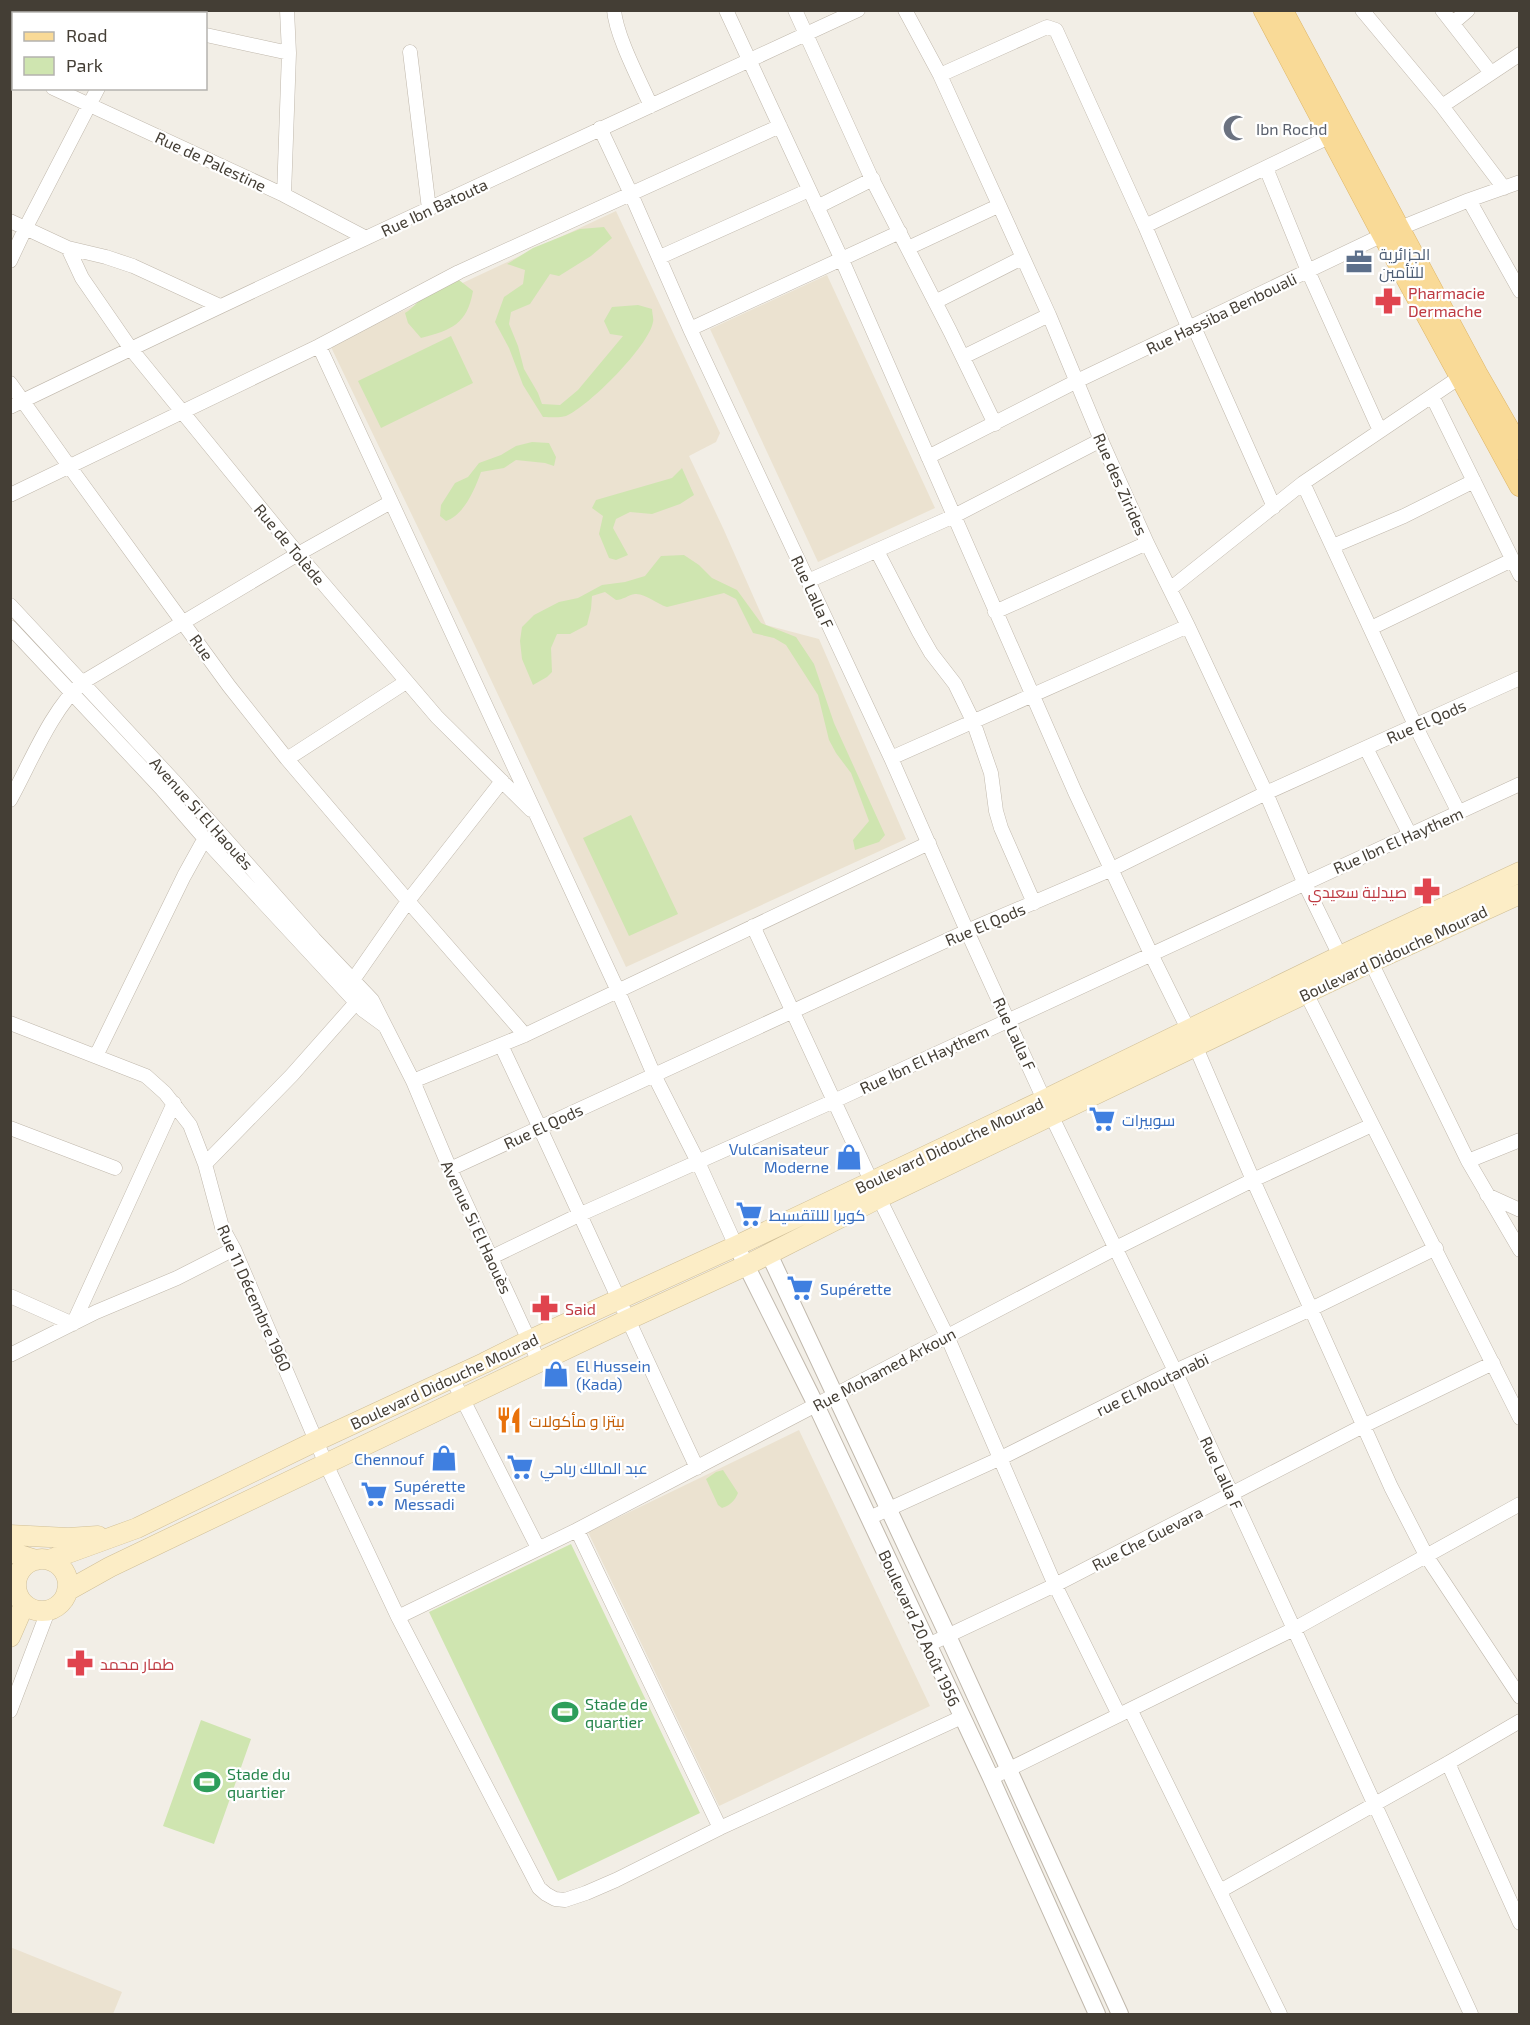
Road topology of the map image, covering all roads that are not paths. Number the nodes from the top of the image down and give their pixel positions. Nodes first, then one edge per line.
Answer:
1 (287, 10) edge
2 (614, 10) edge
3 (726, 10) edge
4 (795, 10) edge
5 (858, 10) edge
6 (905, 10) edge
7 (1264, 10) edge
8 (1282, 10) edge
9 (1362, 10) edge
10 (1443, 10) edge
11 (1468, 10) edge
12 (1453, 23) junction
13 (207, 35) edge
14 (806, 35) junction
15 (410, 52) dead end
16 (289, 53) junction
17 (1520, 54) edge
18 (750, 62) junction
19 (1491, 73) junction
20 (940, 75) junction
21 (58, 90) edge
22 (98, 90) edge
23 (90, 104) junction
24 (651, 106) junction
25 (1442, 106) junction
26 (780, 126) junction
27 (600, 129) junction
28 (1330, 136) junction
29 (1266, 168) junction
30 (873, 179) junction
31 (1520, 182) edge
32 (1504, 188) junction
33 (809, 190) junction
34 (631, 194) junction
35 (284, 195) junction
36 (1469, 200) junction
37 (998, 206) junction
38 (817, 207) junction
39 (429, 209) junction
40 (10, 221) edge
41 (1145, 226) junction
42 (26, 227) junction
43 (1391, 231) junction
44 (900, 232) junction
45 (366, 238) junction
46 (68, 248) junction
47 (908, 248) junction
48 (660, 257) junction
49 (1022, 258) junction
50 (842, 260) junction
51 (10, 261) edge
52 (1308, 271) junction
53 (1520, 291) edge
54 (935, 302) junction
55 (220, 306) junction
56 (1049, 315) junction
57 (1192, 328) junction
58 (690, 329) junction
59 (319, 346) junction
60 (131, 349) junction
61 (963, 357) junction
62 (1460, 377) junction
63 (1077, 381) junction
64 (10, 383) edge
65 (1432, 396) junction
66 (16, 404) edge
67 (182, 412) junction
68 (995, 424) junction
69 (1380, 431) junction
70 (1101, 440) junction
71 (1520, 449) edge
72 (928, 457) junction
73 (69, 466) junction
74 (1474, 481) junction
75 (1303, 483) junction
76 (1520, 486) edge
77 (10, 495) edge
78 (391, 501) junction
79 (1274, 507) junction
80 (954, 516) junction
81 (1147, 543) junction
82 (1333, 546) junction
83 (877, 550) junction
84 (298, 554) junction
85 (1512, 560) junction
86 (1520, 575) edge
87 (808, 581) junction
88 (1170, 590) junction
89 (10, 606) edge
90 (995, 612) junction
91 (184, 622) junction
92 (1188, 626) junction
93 (10, 627) edge
94 (1371, 628) junction
95 (1520, 678) edge
96 (83, 682) junction
97 (406, 682) junction
98 (72, 692) junction
99 (1034, 695) junction
100 (973, 721) junction
101 (1416, 726) junction
102 (1366, 748) junction
103 (891, 758) junction
104 (287, 759) junction
105 (502, 781) junction
106 (1520, 784) edge
107 (1266, 793) junction
108 (10, 800) edge
109 (1458, 813) junction
110 (538, 818) junction
111 (1410, 835) junction
112 (205, 838) junction
113 (929, 843) junction
114 (1112, 869) junction
115 (1520, 872) edge
116 (1304, 882) junction
117 (1520, 894) edge
118 (408, 901) junction
119 (1034, 903) junction
120 (753, 926) junction
121 (967, 931) junction
122 (1151, 954) junction
123 (1367, 954) junction
124 (1340, 956) junction
125 (353, 980) junction
126 (618, 991) junction
127 (1307, 994) junction
128 (360, 997) junction
129 (793, 1010) junction
130 (1008, 1019) junction
131 (10, 1023) edge
132 (525, 1035) junction
133 (1192, 1038) junction
134 (501, 1045) junction
135 (96, 1056) junction
136 (654, 1075) junction
137 (413, 1081) junction
138 (834, 1101) junction
139 (174, 1103) junction
140 (1049, 1107) junction
141 (1372, 1125) junction
142 (10, 1128) edge
143 (539, 1129) junction
144 (1520, 1140) edge
145 (1468, 1161) junction
146 (698, 1162) junction
147 (205, 1164) junction
148 (115, 1168) dead end
149 (450, 1169) junction
150 (1253, 1180) junction
151 (875, 1189) junction
152 (1487, 1194) junction
153 (1516, 1205) edge
154 (581, 1214) junction
155 (736, 1246) junction
156 (1116, 1248) junction
157 (1436, 1248) junction
158 (234, 1249) junction
159 (1520, 1250) edge
160 (769, 1254) junction
161 (492, 1257) junction
162 (747, 1265) junction
163 (10, 1296) edge
164 (619, 1299) junction
165 (1311, 1309) junction
166 (627, 1320) junction
167 (73, 1324) junction
168 (947, 1336) junction
169 (530, 1340) junction
170 (10, 1355) edge
171 (539, 1362) junction
172 (1492, 1363) junction
173 (1175, 1371) junction
174 (452, 1378) junction
175 (835, 1396) junction
176 (463, 1398) junction
177 (816, 1405) junction
178 (1520, 1418) edge
179 (1363, 1426) junction
180 (316, 1441) junction
181 (1001, 1458) junction
182 (326, 1464) junction
183 (697, 1468) junction
184 (1232, 1494) junction
185 (1520, 1504) edge
186 (888, 1510) junction
187 (869, 1518) junction
188 (577, 1530) junction
189 (122, 1534) junction
190 (10, 1536) edge
191 (538, 1548) junction
192 (10, 1552) edge
193 (1427, 1557) junction
194 (43, 1560) junction
195 (1055, 1585) junction
196 (67, 1591) junction
197 (18, 1598) edge
198 (48, 1611) junction
199 (398, 1617) junction
200 (1294, 1629) junction
201 (948, 1636) junction
202 (10, 1637) edge
203 (928, 1645) junction
204 (1520, 1697) edge
205 (10, 1711) edge
206 (1125, 1713) junction
207 (962, 1717) junction
208 (1520, 1721) edge
209 (1448, 1763) junction
210 (1009, 1770) junction
211 (991, 1778) junction
212 (1375, 1804) junction
213 (720, 1828) junction
214 (1220, 1891) junction
215 (1520, 1923) edge
216 (1097, 2014) edge
217 (1120, 2014) edge
218 (1280, 2014) edge
219 (1471, 2014) edge

1 - 16 street
2 - 24 street
3 - 18 street
4 - 14 street
5 - 14 street, Rue Ibn Batouta
6 - 20 street, Rue des Zirides
7 - 28 main road
8 - 43 main road
9 - 25 street
10 - 12 street
11 - 12 street
12 - 19 street
13 - 16 street
14 - 18 street, Rue Ibn Batouta
14 - 30 street
15 - 39 street
16 - 35 street
17 - 19 street
18 - 24 street, Rue Ibn Batouta
18 - 26 street
19 - 25 street
20 - 37 street, Rue des Zirides
20 - 41 street
21 - 23 street, Rue de Palestine
22 - 23 street
23 - 35 street, Rue de Palestine
23 - 42 street
24 - 27 street, Rue Ibn Batouta
25 - 32 street
26 - 33 street
26 - 34 street
27 - 34 street, Rue Lalla F
27 - 39 street, Rue Ibn Batouta
28 - 29 street
28 - 43 main road
29 - 41 street
29 - 52 street
30 - 38 street
30 - 44 street
31 - 32 street, Rue Hassiba Benbouali
32 - 36 street, Rue Hassiba Benbouali
33 - 38 street
33 - 48 street
34 - 48 street, Rue Lalla F
34 - 59 street
35 - 45 street, Rue de Palestine
36 - 43 street, Rue Hassiba Benbouali
36 - 53 street
37 - 47 street
37 - 49 street, Rue des Zirides
38 - 50 street
39 - 45 street, Rue Ibn Batouta
40 - 42 street
41 - 57 street
42 - 46 street
42 - 51 street
43 - 52 street, Rue Hassiba Benbouali
43 - 62 main road
43 - 71 main road
44 - 47 street
44 - 50 street
45 - 55 street, Rue Ibn Batouta
46 - 55 street
46 - 60 street, Rue de Tolède
47 - 54 street
48 - 58 street, Rue Lalla F
49 - 54 street
49 - 56 street, Rue des Zirides
50 - 58 street
50 - 72 street
52 - 57 street, Rue Hassiba Benbouali
52 - 69 street
54 - 61 street
55 - 60 street, Rue Ibn Batouta
56 - 61 street
56 - 63 street, Rue des Zirides
57 - 63 street, Rue Hassiba Benbouali
57 - 79 street
58 - 87 street, Rue Lalla F
59 - 67 street
59 - 78 street
60 - 66 street, Rue Ibn Batouta
60 - 67 street, Rue de Tolède
61 - 68 street
62 - 65 street
62 - 76 main road
63 - 68 street, Rue Hassiba Benbouali
63 - 70 street, Rue des Zirides
64 - 66 street, Rue
65 - 69 street
65 - 74 street
66 - 73 street, Rue
67 - 73 street
67 - 84 street, Rue de Tolède
68 - 72 street, Rue Hassiba Benbouali
69 - 75 street
70 - 80 street
70 - 81 street, Rue des Zirides
72 - 80 street
73 - 77 street
73 - 91 street, Rue
74 - 82 street
74 - 85 street
75 - 79 street
75 - 82 street
78 - 84 street
78 - 110 street
79 - 88 street
80 - 83 street
80 - 90 street
81 - 88 street, Rue des Zirides
81 - 90 street
82 - 94 street
83 - 87 street
83 - 100 street
84 - 91 street
84 - 97 street, Rue de Tolède
85 - 86 street
85 - 94 street
87 - 103 street, Rue Lalla F
88 - 92 street, Rue des Zirides
89 - 96 street, Avenue Si El Haouès
90 - 99 street
91 - 96 street
91 - 104 street, Rue
92 - 99 street
92 - 107 street, Rue des Zirides
93 - 98 street, Avenue Si El Haouès
94 - 101 street
95 - 101 street, Rue El Qods
96 - 98 street
96 - 125 street, Avenue Si El Haouès
97 - 104 street
97 - 105 street, Rue de Tolède
98 - 108 street
98 - 112 street, Avenue Si El Haouès
99 - 100 street
99 - 114 street
100 - 103 street
100 - 119 street
101 - 102 street, Rue El Qods
101 - 109 street
102 - 107 street, Rue El Qods
102 - 111 street
103 - 113 street, Rue Lalla F
104 - 118 street, Rue
105 - 110 street, Rue de Tolède
105 - 118 street
106 - 109 street, Rue Ibn El Haythem
107 - 114 street, Rue El Qods
107 - 116 street, Rue des Zirides
109 - 111 street, Rue Ibn El Haythem
110 - 126 street
111 - 116 street, Rue Ibn El Haythem
112 - 128 street, Avenue Si El Haouès
112 - 135 street
113 - 120 street
113 - 121 street, Rue Lalla F
114 - 119 street, Rue El Qods
114 - 122 street
115 - 123 main road, Boulevard Didouche Mourad
116 - 122 street, Rue Ibn El Haythem
116 - 124 street, Rue des Zirides
117 - 123 main road, Boulevard Didouche Mourad
118 - 125 street
118 - 132 street, Rue
119 - 121 street, Rue El Qods
120 - 126 street
120 - 129 street
121 - 129 street, Rue El Qods
121 - 130 street, Rue Lalla F
122 - 130 street, Rue Ibn El Haythem
122 - 133 street
123 - 124 main road, Boulevard Didouche Mourad
123 - 127 main road, Boulevard Didouche Mourad
123 - 145 street
124 - 133 main road, Boulevard Didouche Mourad
125 - 128 street, Avenue Si El Haouès
126 - 132 street
126 - 136 street
127 - 133 main road, Boulevard Didouche Mourad
127 - 141 street
128 - 137 street, Avenue Si El Haouès
128 - 147 street
129 - 136 street, Rue El Qods
129 - 138 street
130 - 138 street, Rue Ibn El Haythem
130 - 140 street, Rue Lalla F
131 - 135 street, Rue 11 Décembre 1960
132 - 134 street
133 - 140 main road, Boulevard Didouche Mourad
133 - 150 street
134 - 137 street
134 - 143 street
135 - 139 street, Rue 11 Décembre 1960
136 - 143 street, Rue El Qods
136 - 146 street
137 - 149 street, Avenue Si El Haouès
138 - 146 street, Rue Ibn El Haythem
138 - 151 street
139 - 147 street, Rue 11 Décembre 1960
139 - 167 street
140 - 151 main road, Boulevard Didouche Mourad
140 - 156 street, Rue Lalla F
141 - 150 street, Rue Mohamed Arkoun
141 - 157 street
142 - 148 street
143 - 149 street, Rue El Qods
143 - 154 street
144 - 145 street
145 - 152 street
146 - 154 street, Rue Ibn El Haythem
146 - 155 street
147 - 158 street, Rue 11 Décembre 1960
149 - 161 street, Avenue Si El Haouès
150 - 156 street, Rue Mohamed Arkoun
150 - 165 street
151 - 155 main road, Boulevard Didouche Mourad
151 - 160 main road, Boulevard Didouche Mourad
151 - 168 street
152 - 153 street
152 - 159 street
154 - 161 street, Rue Ibn El Haythem
154 - 164 street
155 - 162 street, Boulevard 20 Août 1956
155 - 164 main road, Boulevard Didouche Mourad
156 - 168 street, Rue Mohamed Arkoun
156 - 173 street, Rue Lalla F
157 - 165 street, rue El Moutanabi
157 - 172 street
158 - 167 street
158 - 180 street, Rue 11 Décembre 1960
160 - 162 main road, Boulevard Didouche Mourad
160 - 175 street, Boulevard 20 Août 1956
161 - 169 street, Avenue Si El Haouès
162 - 166 main road, Boulevard Didouche Mourad
162 - 177 street, Boulevard 20 Août 1956
163 - 167 street
164 - 166 street
164 - 169 main road, Boulevard Didouche Mourad
165 - 173 street, rue El Moutanabi
165 - 179 street
166 - 171 main road, Boulevard Didouche Mourad
166 - 183 street
167 - 170 street
168 - 175 street, Rue Mohamed Arkoun
168 - 181 street
169 - 171 street, Avenue Si El Haouès
169 - 174 main road, Boulevard Didouche Mourad
171 - 176 main road, Boulevard Didouche Mourad
172 - 178 street
172 - 179 street, Rue Che Guevara
173 - 181 street, rue El Moutanabi
173 - 184 street, Rue Lalla F
174 - 176 street
174 - 180 main road, Boulevard Didouche Mourad
175 - 177 street, Rue Mohamed Arkoun
175 - 186 street, Boulevard 20 Août 1956
176 - 182 main road, Boulevard Didouche Mourad
176 - 191 street
177 - 183 street, Rue Mohamed Arkoun
177 - 187 street, Boulevard 20 Août 1956
179 - 184 street, Rue Che Guevara
179 - 193 street
180 - 182 street, Rue 11 Décembre 1960
180 - 189 main road, Boulevard Didouche Mourad
181 - 186 street, rue El Moutanabi
181 - 195 street
182 - 196 main road, Boulevard Didouche Mourad
182 - 199 street, Rue 11 Décembre 1960
183 - 188 street, Rue Mohamed Arkoun
184 - 195 street, Rue Che Guevara
184 - 200 street, Rue Lalla F
185 - 193 street
186 - 187 street, rue El Moutanabi
186 - 201 street, Boulevard 20 Août 1956
187 - 203 street, Boulevard 20 Août 1956
188 - 191 street, Rue Mohamed Arkoun
188 - 213 street
189 - 190 main road
189 - 194 main road, Boulevard Didouche Mourad
191 - 199 street, Rue Mohamed Arkoun
192 - 194 main road
193 - 200 street
193 - 204 street
194 - 196 main road
194 - 197 main road
195 - 201 street, Rue Che Guevara
195 - 206 street
196 - 198 main road
197 - 198 main road
197 - 202 main road
198 - 205 street
199 - 213 street, Rue 11 Décembre 1960
200 - 206 street
200 - 212 street, Rue Lalla F
201 - 203 street, Rue Che Guevara
201 - 210 street, Boulevard 20 Août 1956
203 - 207 street, Boulevard 20 Août 1956
206 - 210 street
206 - 214 street
207 - 211 street, Boulevard 20 Août 1956
207 - 213 street, Rue 11 Décembre 1960
208 - 209 street
209 - 212 street
209 - 215 street
210 - 211 street
210 - 217 street, Boulevard 20 Août 1956
211 - 216 street, Boulevard 20 Août 1956
212 - 214 street
212 - 219 street, Rue Lalla F
214 - 218 street

